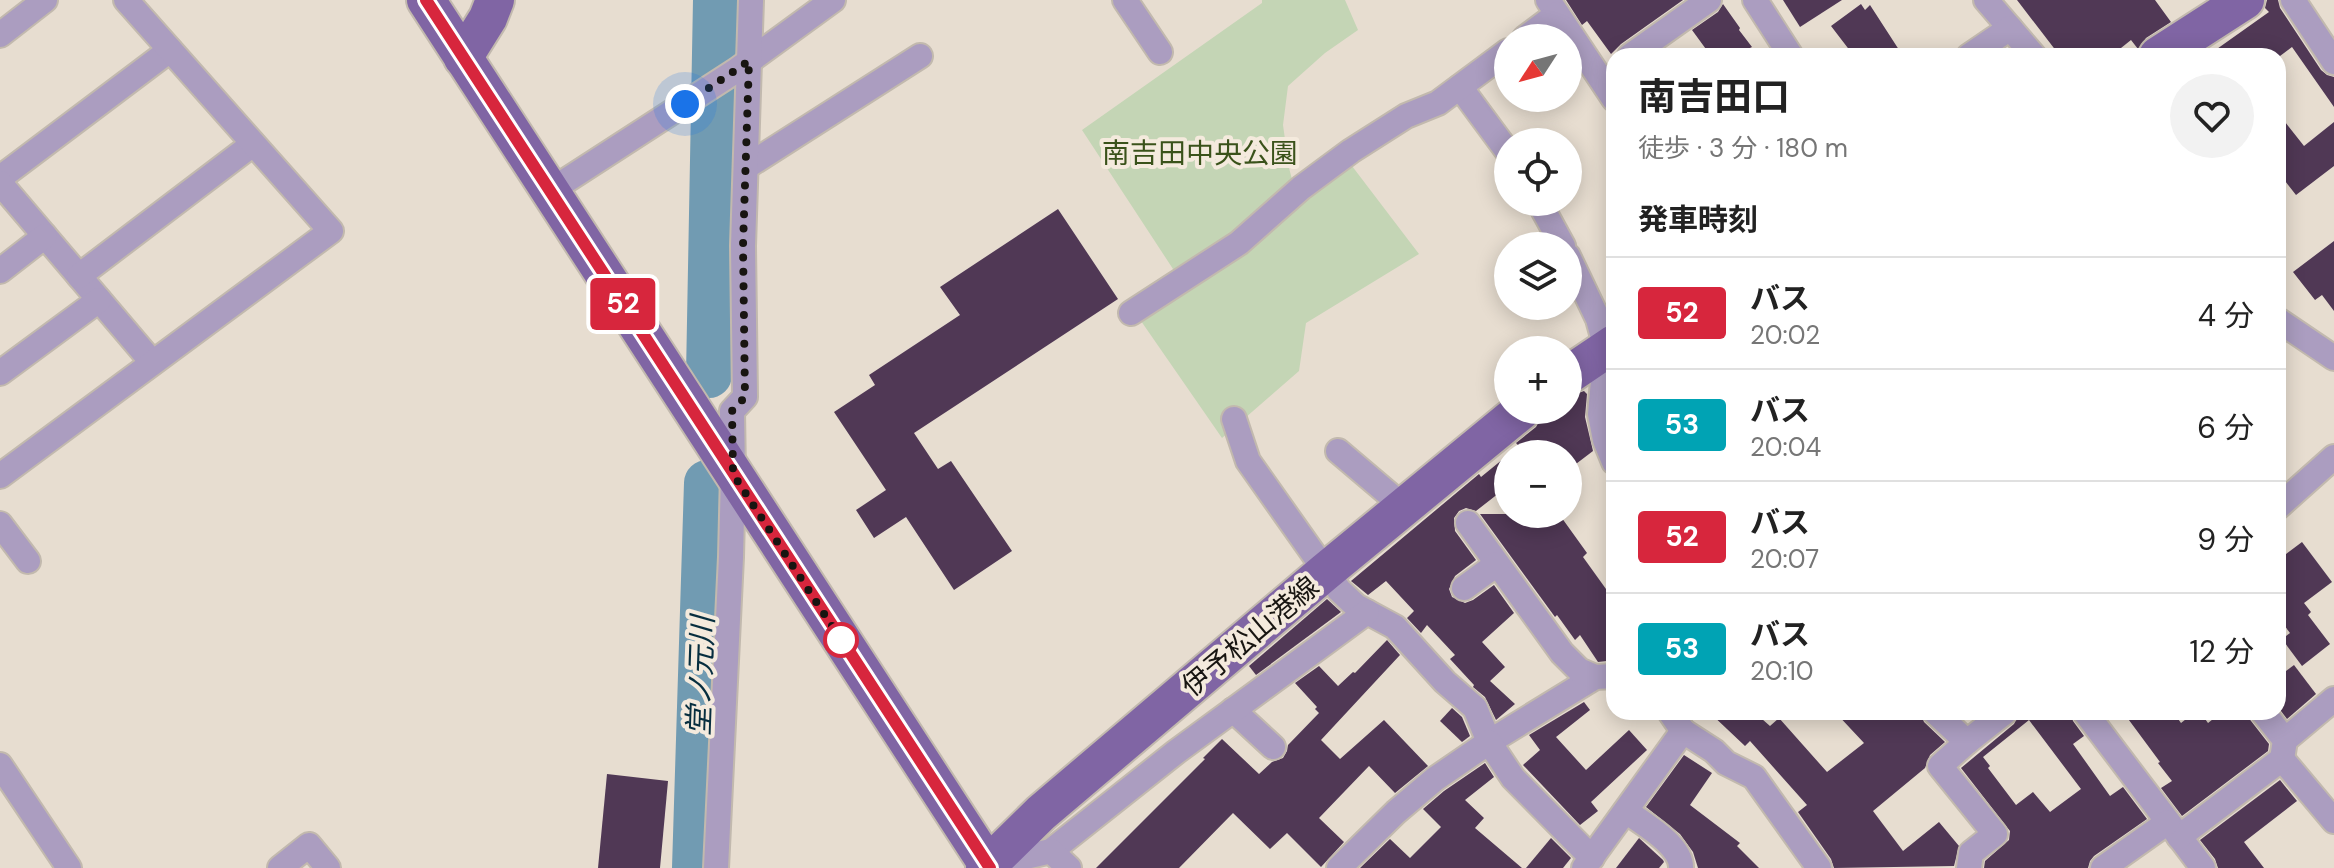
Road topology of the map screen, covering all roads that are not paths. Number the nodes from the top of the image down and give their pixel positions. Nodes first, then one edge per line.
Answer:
1 (45, 0) edge
2 (126, 0) edge
3 (426, 0) edge
4 (495, 0) edge
5 (751, 0) edge
6 (833, 0) edge
7 (1125, 0) edge
8 (1755, 0) edge
9 (1986, 0) edge
10 (2293, 0) edge
11 (1704, 1) edge
12 (2239, 1) edge
13 (1552, 7) edge
14 (1537, 24) edge
15 (2010, 28) junction
16 (0, 35) edge
17 (1641, 48) edge
18 (1786, 48) edge
19 (1981, 48) edge
20 (2027, 48) edge
21 (2170, 48) edge
22 (170, 50) junction
23 (1160, 52) dead end
24 (920, 56) dead end
25 (463, 58) junction
26 (1494, 62) edge
27 (2334, 62) edge
28 (743, 65) junction
29 (1606, 71) edge
30 (1460, 87) junction
31 (1494, 133) edge
32 (253, 144) junction
33 (746, 167) junction
34 (0, 181) edge
35 (550, 191) junction
36 (45, 236) junction
37 (0, 271) edge
38 (79, 276) junction
39 (1582, 285) edge
40 (99, 300) junction
41 (1131, 313) dead end
42 (2286, 325) edge
43 (1606, 337) edge
44 (1606, 349) edge
45 (2334, 358) edge
46 (152, 362) junction
47 (1582, 365) edge
48 (0, 373) edge
49 (1606, 373) edge
50 (1234, 419) dead end
51 (1505, 424) edge
52 (1606, 442) edge
53 (1338, 451) dead end
54 (2334, 457) edge
55 (733, 474) junction
56 (0, 476) edge
57 (2286, 500) edge
58 (1404, 507) junction
59 (1468, 523) dead end
60 (4, 538) edge
61 (28, 561) dead end
62 (1497, 564) junction
63 (1325, 572) junction
64 (1464, 588) dead end
65 (1367, 612) junction
66 (1605, 676) edge
67 (2334, 699) edge
68 (1233, 710) junction
69 (1944, 720) edge
70 (1995, 720) edge
71 (2091, 720) edge
72 (2268, 720) edge
73 (1677, 722) edge
74 (1489, 742) junction
75 (1967, 742) junction
76 (1273, 747) dead end
77 (2284, 749) junction
78 (0, 765) edge
79 (20, 794) junction
80 (0, 809) edge
81 (1626, 811) junction
82 (2334, 821) edge
83 (2174, 829) junction
84 (1051, 851) junction
85 (1588, 863) edge
86 (988, 867) edge
87 (69, 868) edge
88 (280, 868) edge
89 (328, 868) edge
90 (716, 868) edge
91 (1069, 868) edge
92 (1339, 868) edge
93 (1681, 868) edge
94 (1819, 868) edge
95 (1969, 868) edge
96 (2103, 868) edge
97 (2203, 868) edge

1 - 16 street
2 - 22 street
3 - 25 main road
4 - 25 main road
5 - 28 street
6 - 28 street
7 - 23 street
8 - 18 street
9 - 15 street
10 - 27 street
11 - 17 street
12 - 21 main road
13 - 14 street
13 - 29 street
15 - 19 street
15 - 20 street
22 - 32 street
22 - 34 street
24 - 33 street
25 - 35 main road
26 - 30 street
28 - 33 street
28 - 35 street
30 - 31 street
30 - 41 street
32 - 38 street
32 - 46 street
33 - 55 street
34 - 36 street
35 - 55 main road
36 - 37 street
36 - 38 street
38 - 40 street
39 - 43 street
40 - 46 street
40 - 48 street
42 - 45 street
44 - 47 main road
46 - 56 street
49 - 52 street
50 - 63 street
51 - 58 main road, 伊予松山港線
53 - 58 street
54 - 57 street
55 - 86 main road
55 - 90 street
58 - 63 main road, 伊予松山港線
59 - 62 street
60 - 61 street
62 - 64 street
62 - 66 street
63 - 65 street
63 - 86 main road, 伊予松山港線
65 - 68 street
65 - 74 street
66 - 74 street
67 - 77 street
68 - 76 street
68 - 84 street
69 - 75 street
70 - 75 street
71 - 83 street
72 - 77 street
73 - 81 street
73 - 94 street
74 - 85 street
74 - 92 street
75 - 95 street
77 - 82 street
77 - 83 street
78 - 79 street
79 - 80 street
79 - 87 street
81 - 85 street
81 - 93 street
83 - 96 street
83 - 97 street
84 - 86 street
84 - 91 street
88 - 89 street

